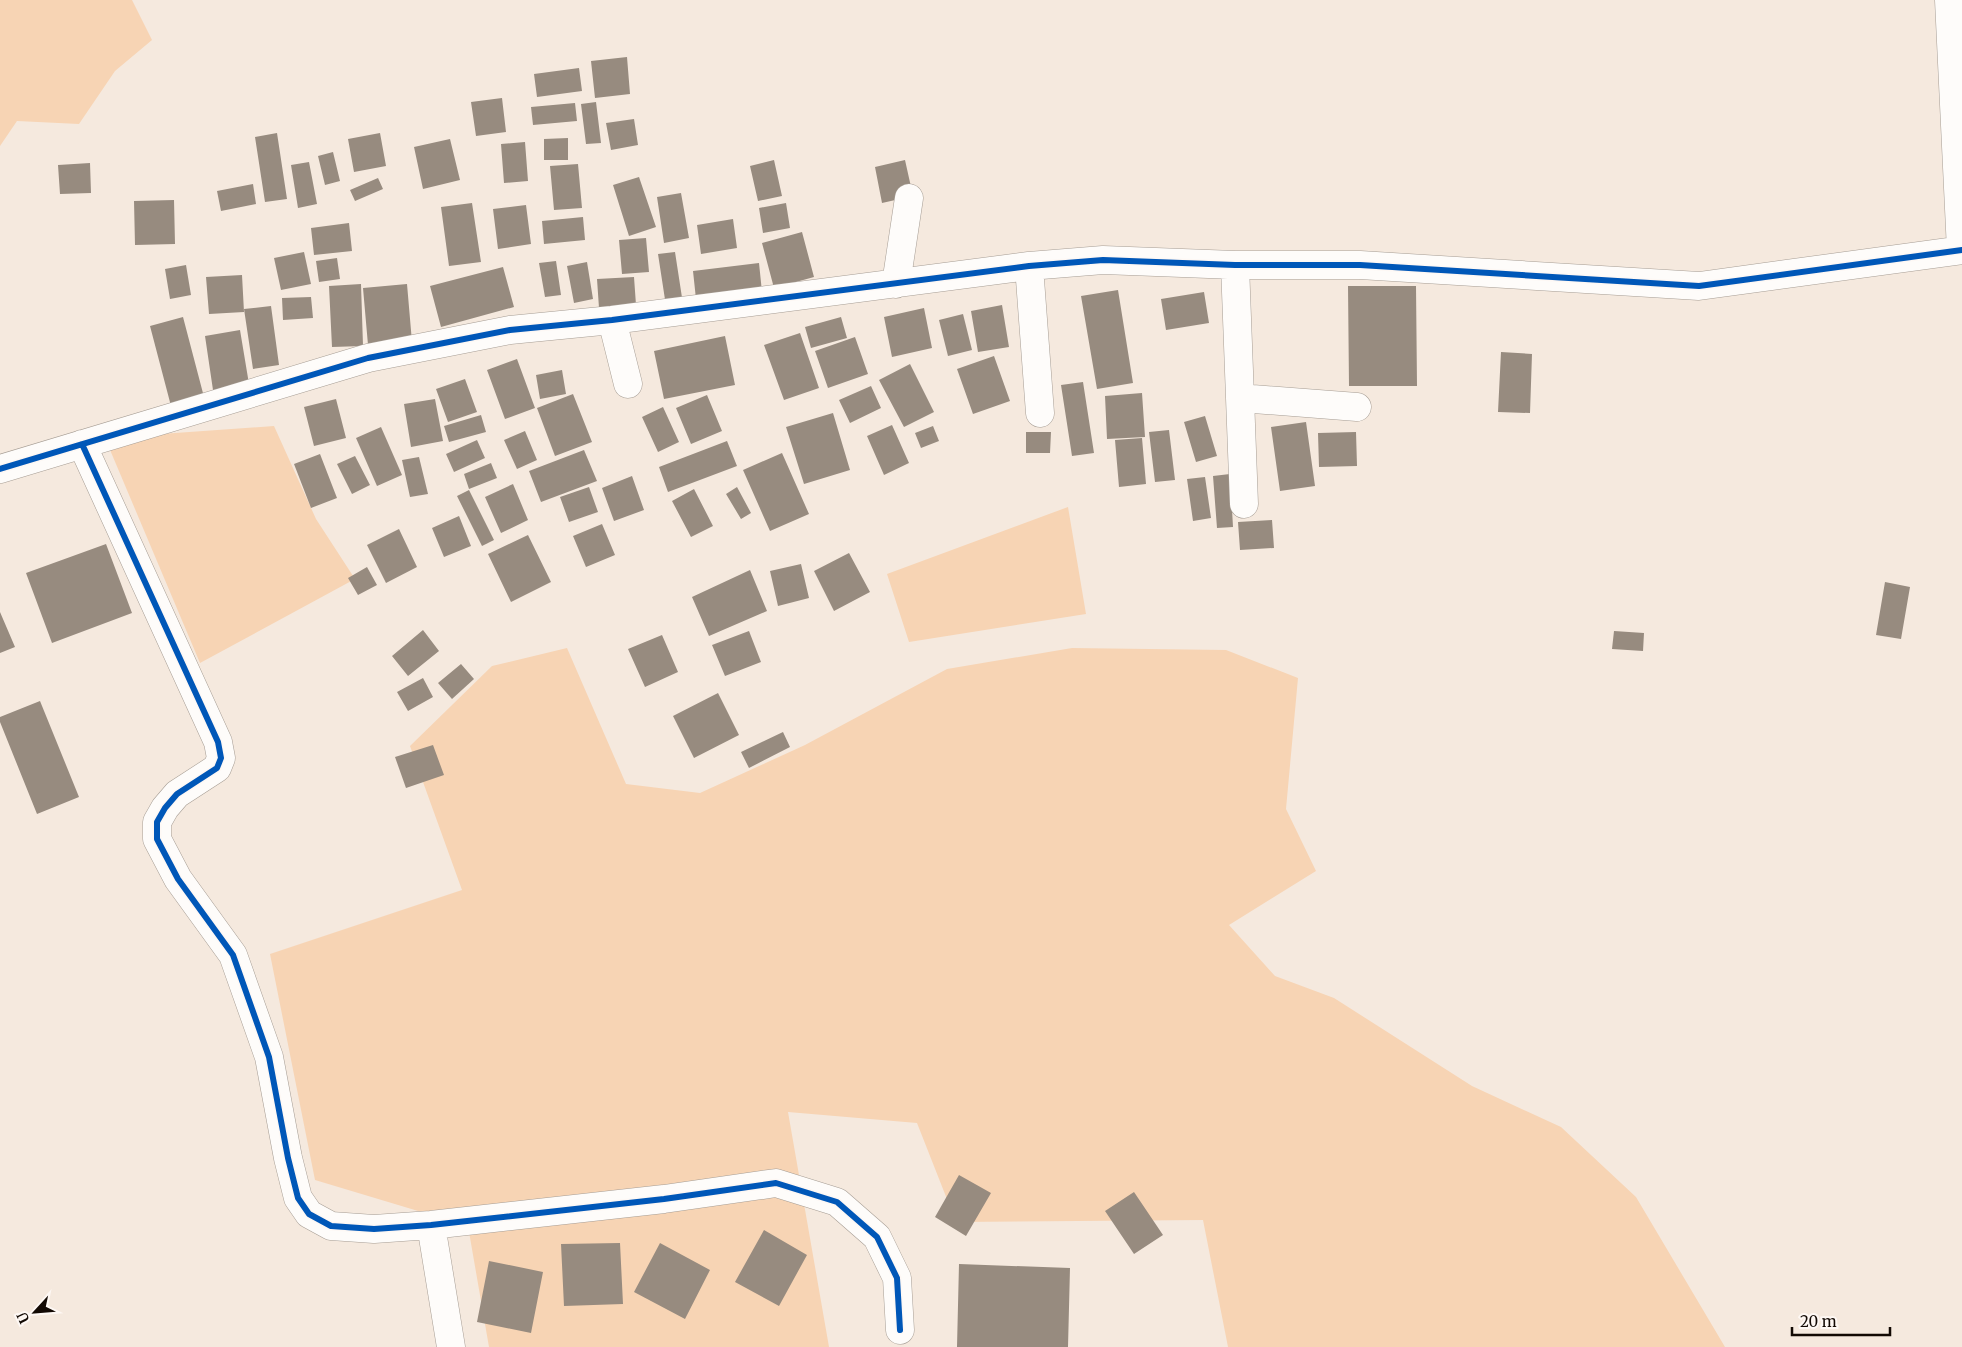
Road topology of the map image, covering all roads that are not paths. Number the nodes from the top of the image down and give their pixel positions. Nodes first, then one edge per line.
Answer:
1 (1949, 0) edge
2 (909, 198) dead end
3 (1962, 250) edge
4 (1235, 265) junction
5 (1029, 266) junction
6 (896, 284) junction
7 (612, 320) junction
8 (628, 384) dead end
9 (1240, 398) junction
10 (1357, 406) dead end
11 (1040, 413) dead end
12 (82, 444) junction
13 (0, 469) edge
14 (1244, 504) dead end
15 (430, 1225) junction
16 (900, 1330) dead end
17 (451, 1347) edge

1 - 3 street
2 - 6 street
3 - 4 street
4 - 5 street
4 - 9 street
5 - 6 street
5 - 11 street
6 - 7 street
7 - 8 street
7 - 12 street
9 - 10 street
9 - 14 street
12 - 13 street
12 - 15 street
15 - 16 street
15 - 17 street

